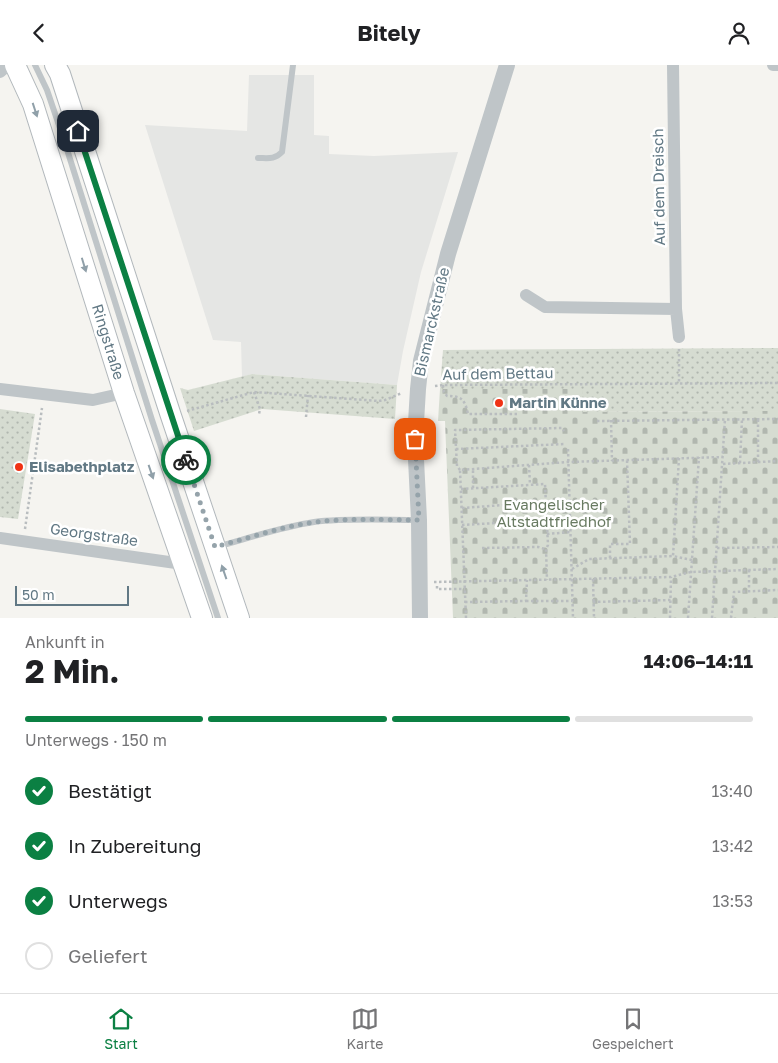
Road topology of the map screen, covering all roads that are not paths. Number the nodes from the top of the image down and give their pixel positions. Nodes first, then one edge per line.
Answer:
1 (8, 65) edge
2 (15, 65) edge
3 (35, 65) edge
4 (55, 65) edge
5 (293, 65) edge
6 (507, 65) edge
7 (673, 65) edge
8 (773, 65) edge
9 (778, 65) edge
10 (0, 72) edge
11 (258, 158) dead end
12 (526, 295) dead end
13 (676, 309) junction
14 (679, 337) road end
15 (0, 389) edge
16 (124, 393) junction
17 (419, 520) junction
18 (0, 538) edge
19 (215, 547) junction
20 (184, 564) junction
21 (202, 618) edge
22 (218, 618) edge
23 (239, 618) edge
24 (420, 618) edge

1 - 10 street
2 -> 16 main road, Ringstraße
3 - 22 lane
4 - 19 main road
5 - 11 lane
6 - 17 street, Bismarckstraße
7 - 13 street, Auf dem Dreisch
8 - 9 street
12 - 13 street
13 - 14 street, Auf dem Dreisch
15 - 16 street
16 -> 20 main road, Ringstraße
17 - 19 lane
17 - 24 street, Bismarckstraße
18 - 20 street, Georgstraße
23 -> 19 main road
20 - 21 main road, Ringstraße

